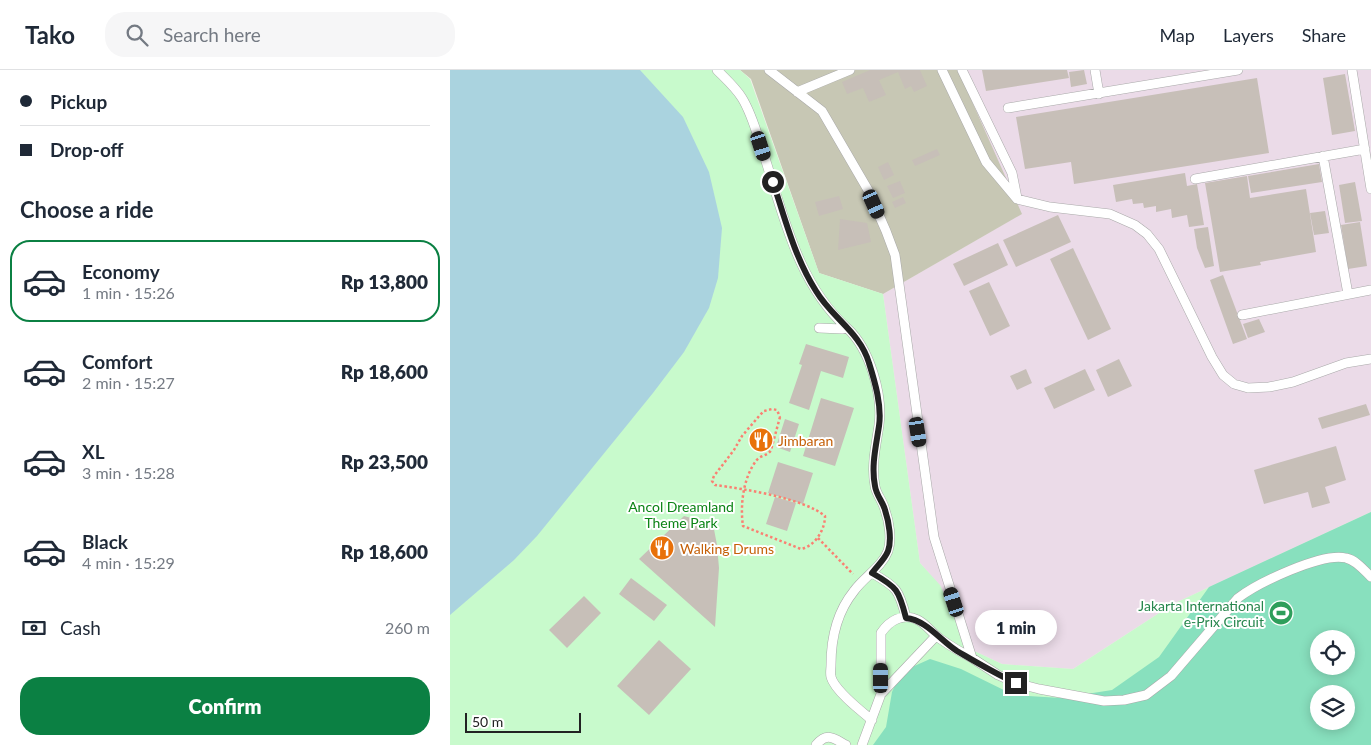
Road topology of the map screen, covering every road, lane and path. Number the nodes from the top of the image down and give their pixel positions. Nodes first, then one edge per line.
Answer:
1 (717, 70) edge
2 (769, 70) edge
3 (850, 70) edge
4 (942, 70) edge
5 (962, 70) edge
6 (1095, 70) edge
7 (1238, 70) edge
8 (1352, 70) edge
9 (1228, 71) edge
10 (797, 92) junction
11 (1099, 94) junction
12 (1008, 108) dead end
13 (1365, 149) junction
14 (1323, 156) junction
15 (1195, 179) dead end
16 (1371, 189) edge
17 (1017, 199) junction
18 (1371, 290) edge
19 (1348, 294) junction
20 (1242, 315) dead end
21 (819, 328) dead end
22 (848, 328) junction
23 (1371, 360) edge
24 (744, 489) junction
25 (818, 538) junction
26 (872, 573) junction
27 (1371, 577) edge
28 (862, 583) junction
29 (906, 618) junction
30 (936, 636) junction
31 (972, 658) junction
32 (881, 694) junction
33 (872, 720) junction
34 (816, 745) edge
35 (846, 745) edge
36 (862, 745) edge

1 - 22 lane
2 - 10 lane
3 - 10 lane
4 - 17 lane
5 - 17 lane
6 - 11 lane
7 - 9 lane
8 - 13 lane
9 - 11 lane
10 - 31 lane
11 - 12 lane
13 - 14 lane
13 - 16 lane
14 - 15 lane
14 - 19 lane
17 - 23 lane
18 - 19 lane
19 - 20 lane
21 - 22 lane
22 - 26 lane
24 - 24 path
24 - 25 path
24 - 25 path
25 - 28 path
26 - 28 lane
26 - 29 lane
27 - 31 lane
28 - 33 lane
29 - 30 lane
29 - 32 lane
30 - 31 lane
30 - 32 lane
32 - 33 lane
33 - 36 lane
34 - 35 lane

